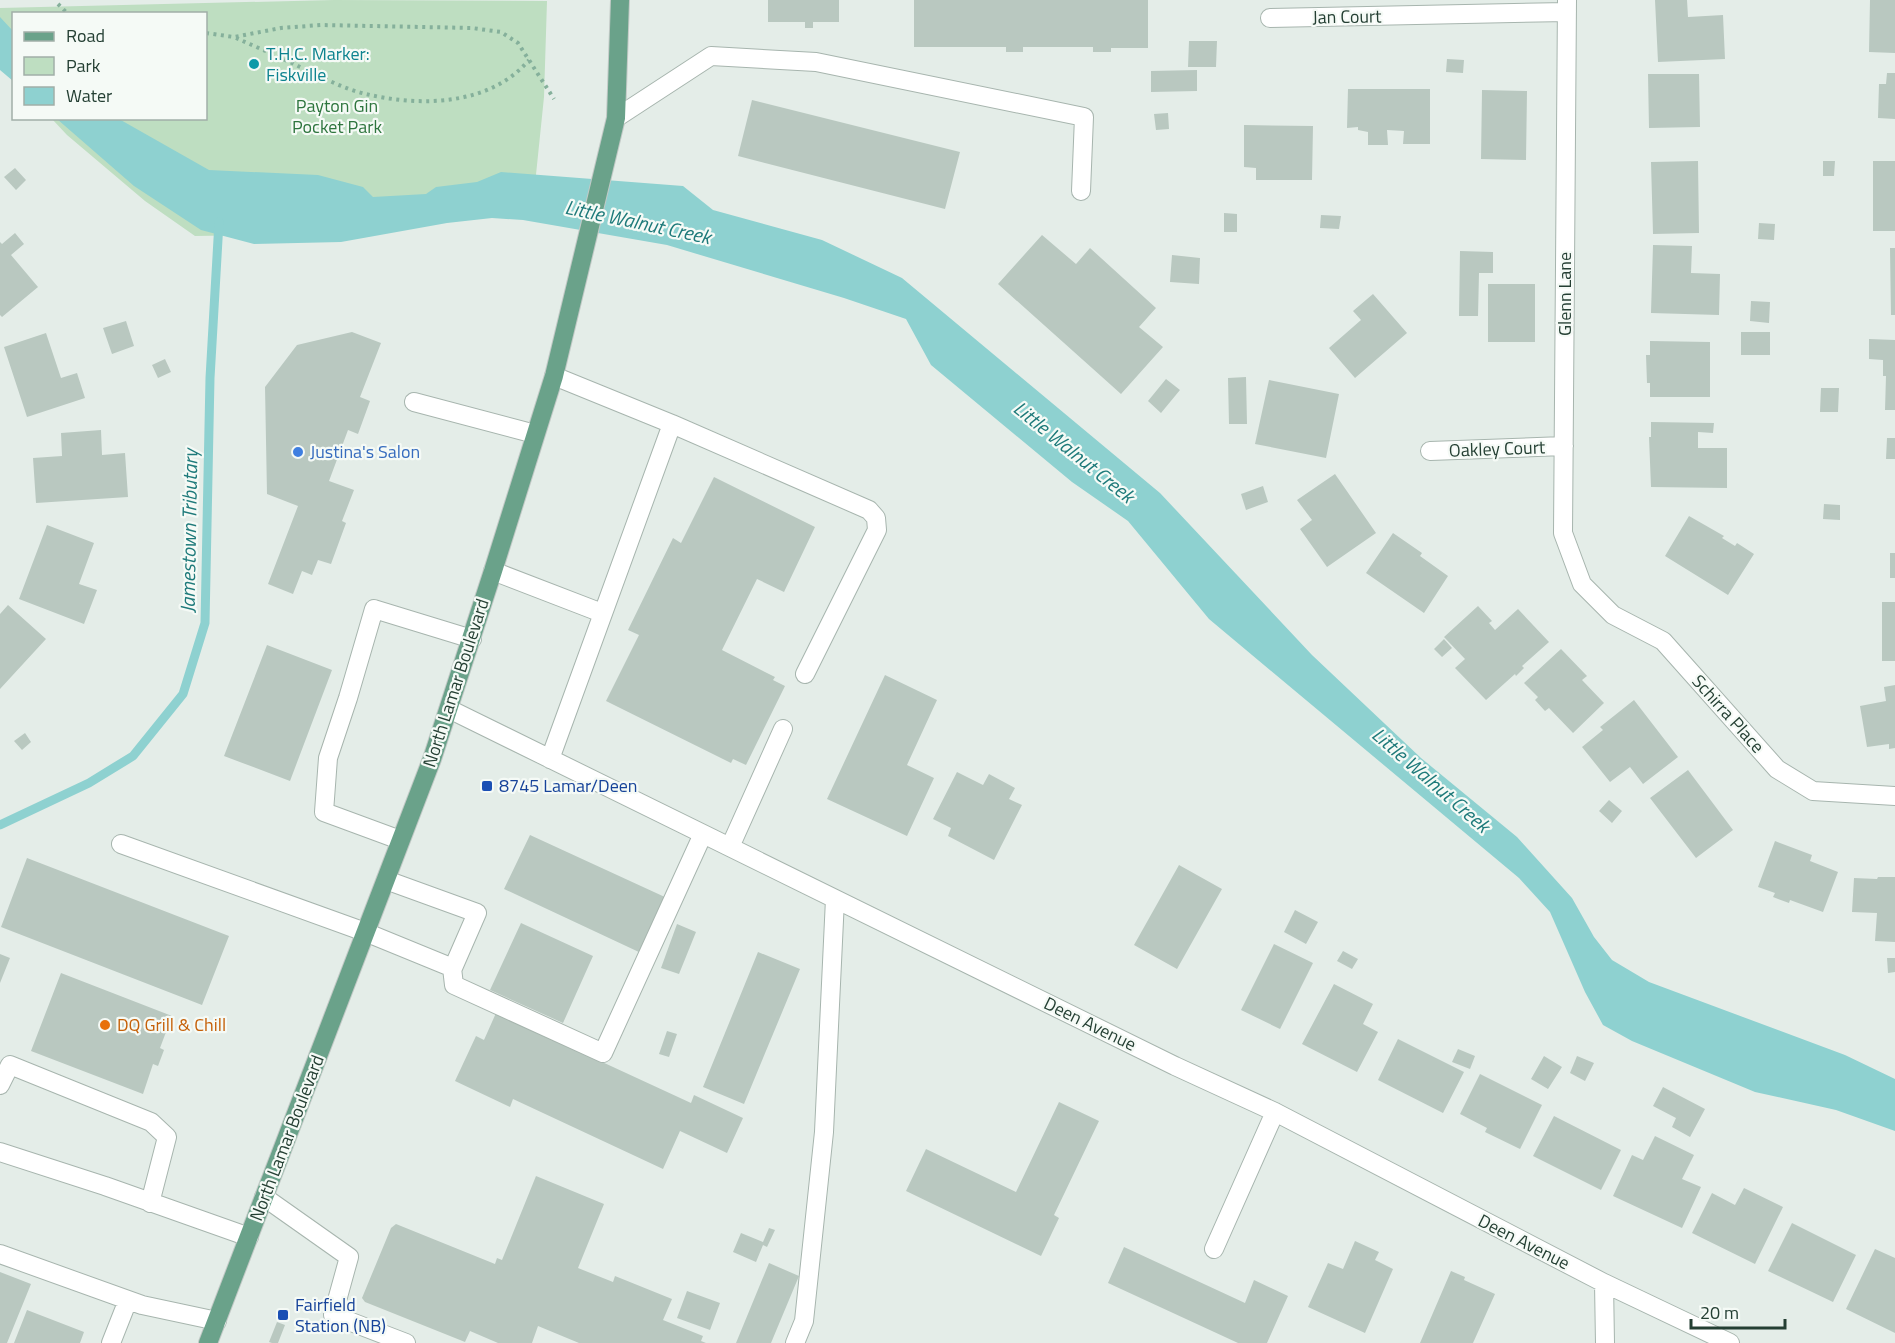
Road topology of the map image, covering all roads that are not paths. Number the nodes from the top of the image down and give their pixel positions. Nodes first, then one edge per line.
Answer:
1 (620, 0) edge
2 (1567, 6) edge
3 (1270, 18) dead end
4 (616, 118) junction
5 (1081, 191) dead end
6 (554, 376) junction
7 (414, 402) dead end
8 (672, 424) junction
9 (536, 434) junction
10 (1564, 446) junction
11 (1430, 451) dead end
12 (493, 571) junction
13 (1582, 584) joint
14 (602, 613) junction
15 (472, 639) junction
16 (805, 674) dead end
17 (448, 709) junction
18 (783, 729) dead end
19 (550, 759) junction
20 (1895, 796) edge
21 (703, 834) junction
22 (400, 840) junction
23 (121, 844) dead end
24 (730, 847) junction
25 (386, 880) junction
26 (836, 899) junction
27 (365, 932) junction
28 (452, 968) junction
29 (0, 1085) edge
30 (1275, 1112) junction
31 (0, 1152) edge
32 (264, 1197) junction
33 (150, 1203) junction
34 (249, 1237) junction
35 (1214, 1249) dead end
36 (0, 1254) edge
37 (1604, 1283) junction
38 (128, 1300) junction
39 (217, 1321) junction
40 (111, 1343) edge
41 (208, 1343) edge
42 (406, 1343) edge
43 (795, 1343) edge
44 (1605, 1343) edge
45 (1730, 1343) edge

1 - 4 main road, North Lamar Boulevard
2 - 3 street, Jan Court
2 - 10 street, Glenn Lane
4 - 5 street
4 - 6 main road, North Lamar Boulevard
6 - 8 street
6 - 9 main road, North Lamar Boulevard
7 - 9 street
8 - 14 street
8 - 16 street
9 - 12 main road, North Lamar Boulevard
10 - 11 street, Oakley Court
10 - 13 street, Glenn Lane
12 - 14 street
12 - 15 main road, North Lamar Boulevard
13 - 20 street, Schirra Place
14 - 19 street
15 - 17 main road, North Lamar Boulevard
15 - 22 street
17 - 19 street, Deen Avenue
17 - 22 main road, North Lamar Boulevard
18 - 24 street
19 - 21 street, Deen Avenue
21 - 24 street, Deen Avenue
21 - 28 street
22 - 25 main road, North Lamar Boulevard
23 - 27 street
24 - 26 street, Deen Avenue
25 - 27 main road, North Lamar Boulevard
25 - 28 street
26 - 30 street, Deen Avenue
26 - 43 street
27 - 28 street
27 - 32 main road, North Lamar Boulevard
29 - 33 street
30 - 35 street
30 - 37 street, Deen Avenue
31 - 33 street
32 - 34 main road, North Lamar Boulevard
32 - 42 street
33 - 34 street
34 - 39 main road, North Lamar Boulevard
36 - 38 street
37 - 44 street
37 - 45 street, Deen Avenue
38 - 39 street
38 - 40 street
39 - 41 main road, North Lamar Boulevard

